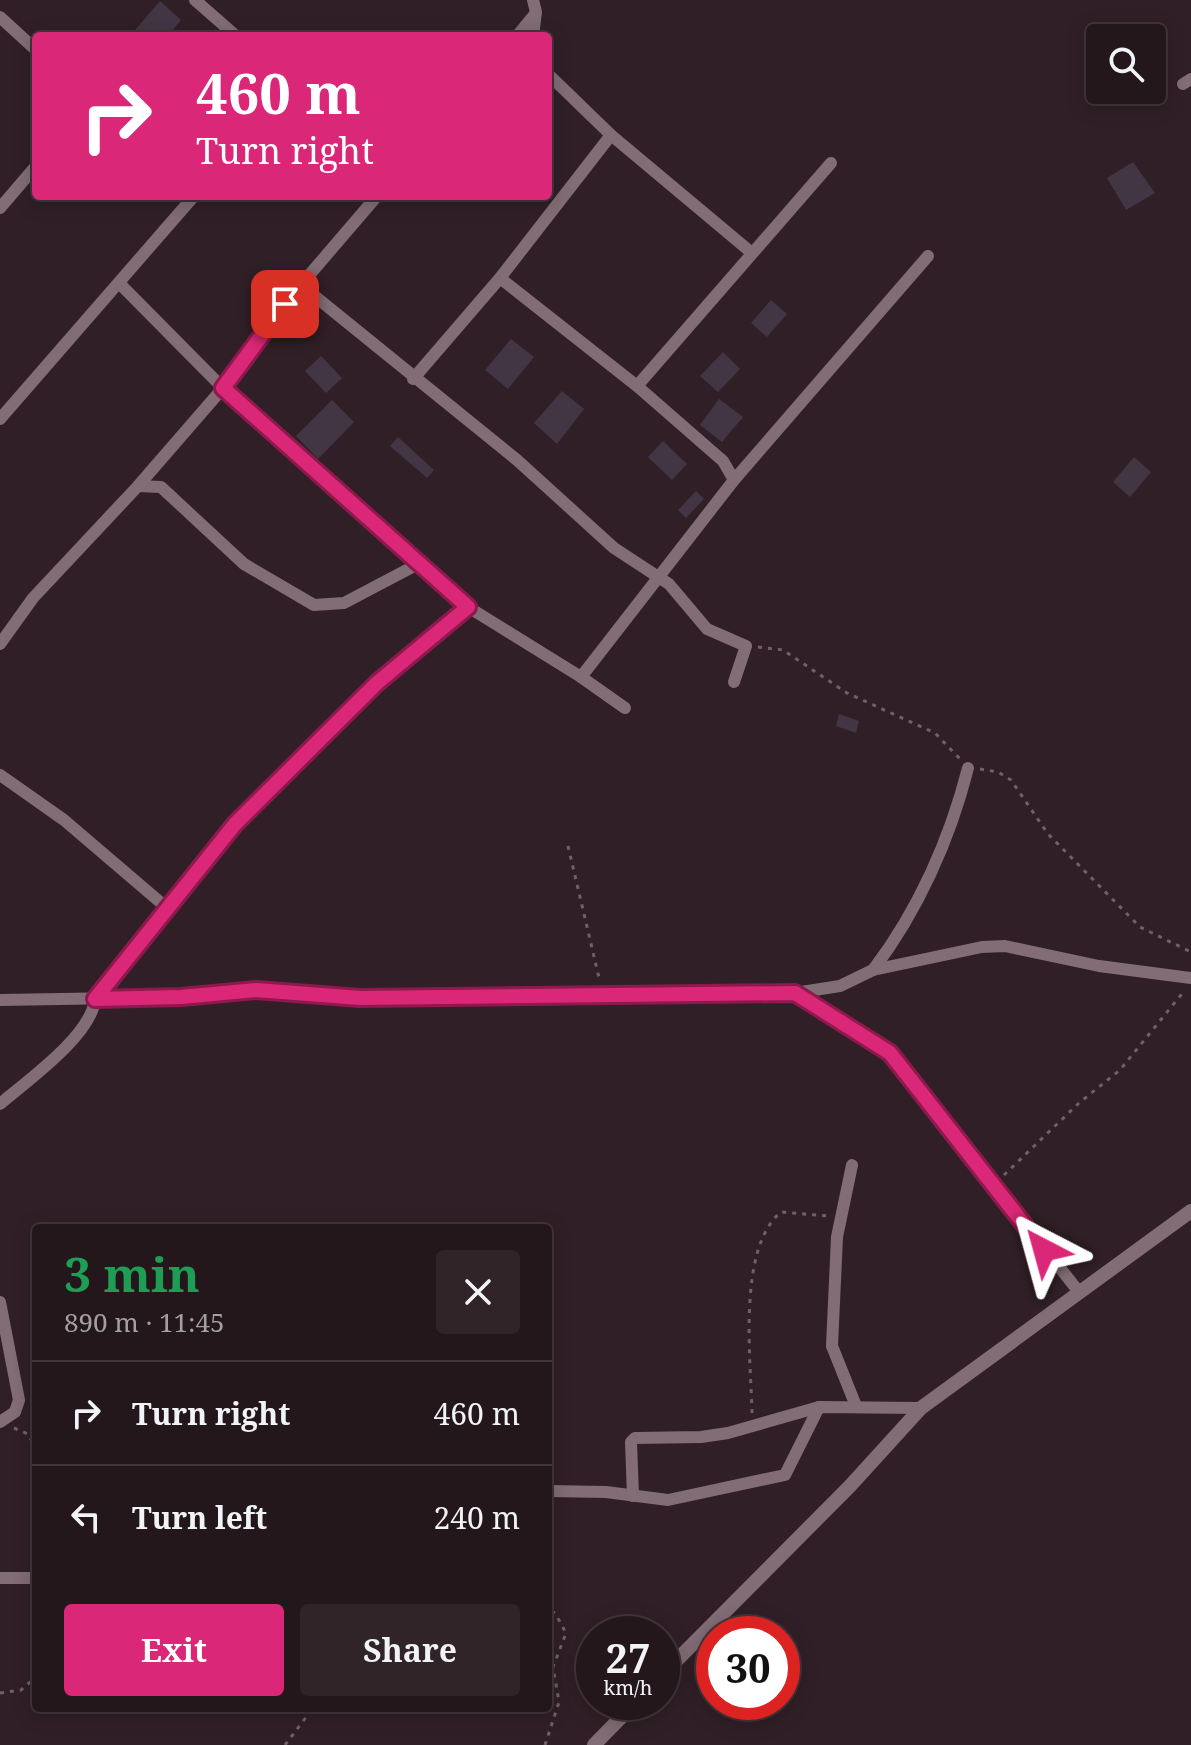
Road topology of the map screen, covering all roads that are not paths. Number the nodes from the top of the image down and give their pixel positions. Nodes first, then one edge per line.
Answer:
1 (195, 0) edge
2 (217, 0) edge
3 (535, 6) edge
4 (208, 11) junction
5 (0, 17) edge
6 (232, 32) edge
7 (519, 32) edge
8 (533, 32) edge
9 (32, 46) edge
10 (552, 78) edge
11 (611, 135) junction
12 (831, 163) dead end
13 (32, 170) edge
14 (3, 200) edge
15 (191, 200) edge
16 (374, 200) edge
17 (752, 253) junction
18 (928, 256) dead end
19 (500, 278) junction
20 (119, 283) junction
21 (301, 285) junction
22 (413, 379) junction
23 (637, 386) junction
24 (223, 388) junction
25 (0, 419) edge
26 (734, 480) junction
27 (138, 486) junction
28 (420, 563) junction
29 (658, 575) junction
30 (468, 607) junction
31 (0, 644) edge
32 (581, 677) junction
33 (734, 682) dead end
34 (625, 708) dead end
35 (968, 768) dead end
36 (0, 775) edge
37 (167, 908) junction
38 (873, 970) junction
39 (1191, 979) edge
40 (795, 993) junction
41 (95, 999) junction
42 (0, 1000) edge
43 (0, 1104) edge
44 (852, 1165) dead end
45 (1191, 1211) edge
46 (1079, 1292) junction
47 (0, 1302) edge
48 (3, 1320) edge
49 (856, 1406) junction
50 (819, 1407) junction
51 (921, 1408) junction
52 (2, 1424) edge
53 (552, 1491) edge
54 (633, 1496) junction
55 (0, 1578) edge
56 (32, 1578) edge
57 (680, 1657) edge
58 (618, 1720) edge
59 (594, 1745) edge

1 - 4 street
2 - 4 street
3 - 7 street
3 - 8 street
4 - 6 street
5 - 9 street
10 - 11 street
11 - 17 street
11 - 19 street
12 - 17 street
13 - 14 street
15 - 20 street
16 - 21 street
17 - 23 street
18 - 26 street
19 - 22 street
19 - 23 street
20 - 24 street
20 - 25 street
21 - 22 street
21 - 24 street
22 - 29 street
23 - 26 street
24 - 27 street
24 - 28 street
26 - 29 street
27 - 28 street
27 - 31 street
28 - 30 street
29 - 32 street
29 - 33 street
30 - 32 street
30 - 37 street
32 - 34 street
35 - 38 street
36 - 37 street
37 - 41 street
38 - 39 street
38 - 40 street
40 - 41 street
40 - 46 street
41 - 42 street
41 - 43 street
44 - 49 street
45 - 46 street
46 - 51 street
47 - 48 street
48 - 52 street
49 - 50 street
49 - 51 street
50 - 54 street
50 - 54 street
51 - 57 street
53 - 54 street
55 - 56 street
58 - 59 street

